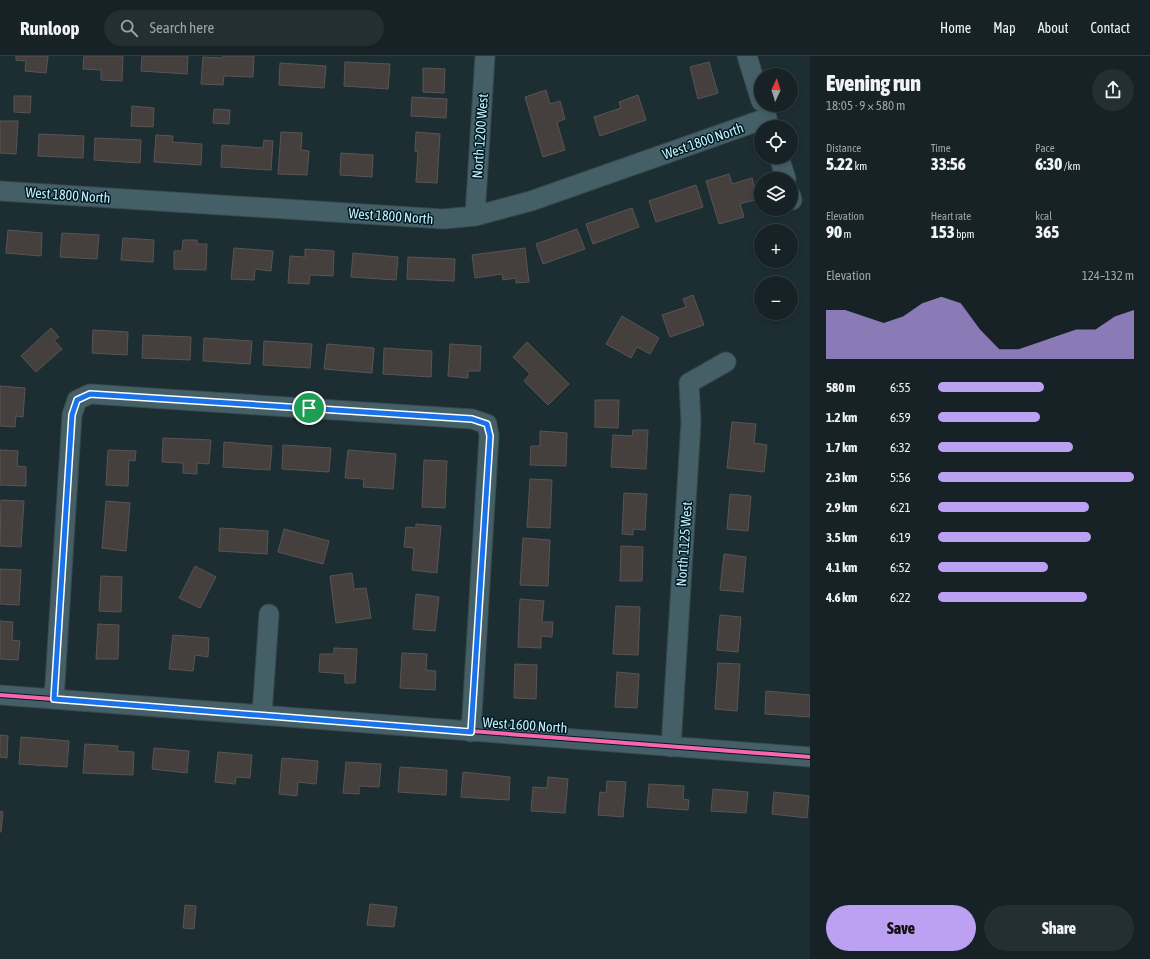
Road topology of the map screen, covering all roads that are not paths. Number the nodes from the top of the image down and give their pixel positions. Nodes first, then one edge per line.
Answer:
1 (485, 56) edge
2 (747, 56) edge
3 (765, 113) edge
4 (0, 191) edge
5 (475, 216) junction
6 (726, 362) dead end
7 (269, 614) dead end
8 (0, 695) edge
9 (54, 699) junction
10 (262, 714) junction
11 (471, 732) junction
12 (671, 747) junction
13 (810, 757) edge

1 - 5 street, North 1200 West
2 - 3 street
3 - 5 street, West 1800 North
4 - 5 street, West 1800 North
6 - 12 street, North 1125 West
7 - 10 street
8 - 9 street, West 1600 North
9 - 10 street, West 1600 North
9 - 11 street
10 - 11 street, West 1600 North
11 - 12 street, West 1600 North
12 - 13 street, West 1600 North

